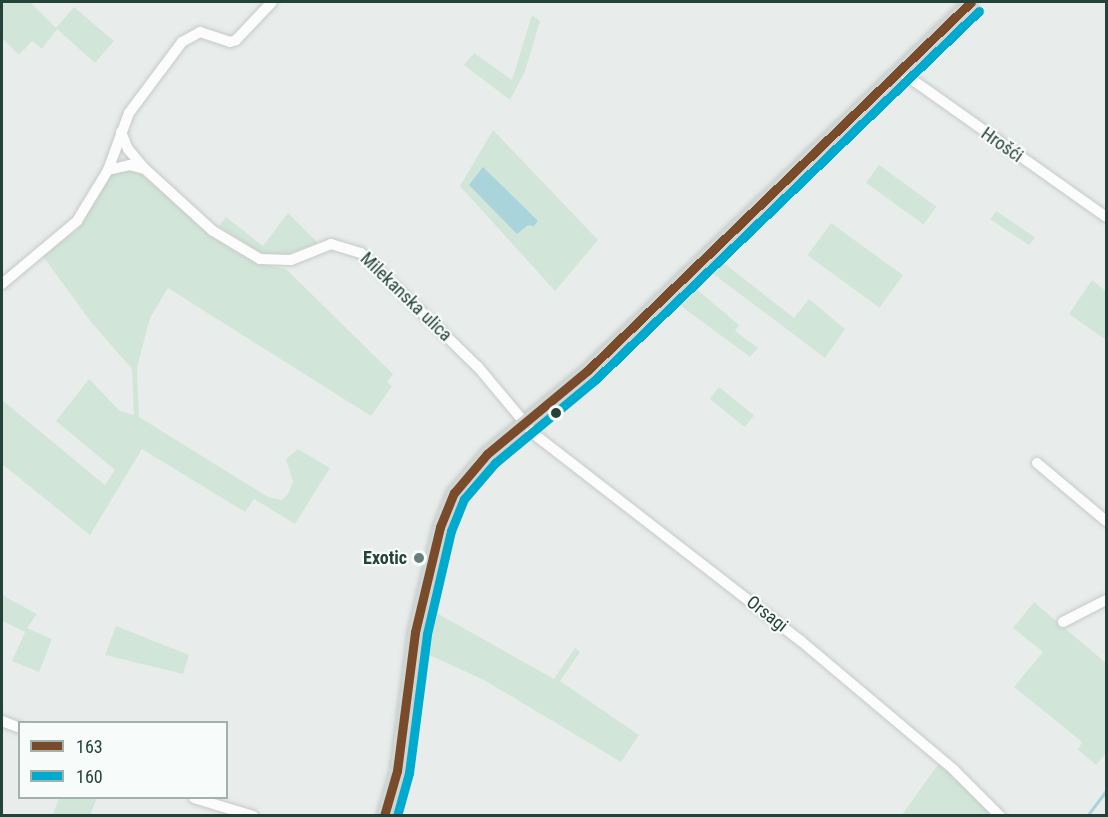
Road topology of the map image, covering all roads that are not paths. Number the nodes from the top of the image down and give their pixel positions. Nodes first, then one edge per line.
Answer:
1 (272, 2) edge
2 (971, 2) edge
3 (900, 71) junction
4 (121, 131) junction
5 (145, 169) junction
6 (108, 170) junction
7 (1107, 217) edge
8 (2, 284) edge
9 (525, 424) junction
10 (1037, 463) dead end
11 (1107, 520) edge
12 (1107, 600) edge
13 (1063, 622) dead end
14 (2, 721) edge
15 (18, 727) edge
16 (197, 799) edge
17 (253, 816) edge
18 (384, 816) edge
19 (1000, 816) edge

1 - 4 street
2 - 3 main road
3 - 7 street, Hrošći
3 - 9 main road
4 - 5 street, Milekanska ulica
4 - 6 street
5 - 6 street
5 - 9 street, Milekanska ulica
6 - 8 street
9 - 18 main road
9 - 19 street, Orsagi
10 - 11 street
12 - 13 street
14 - 15 street
16 - 17 street

